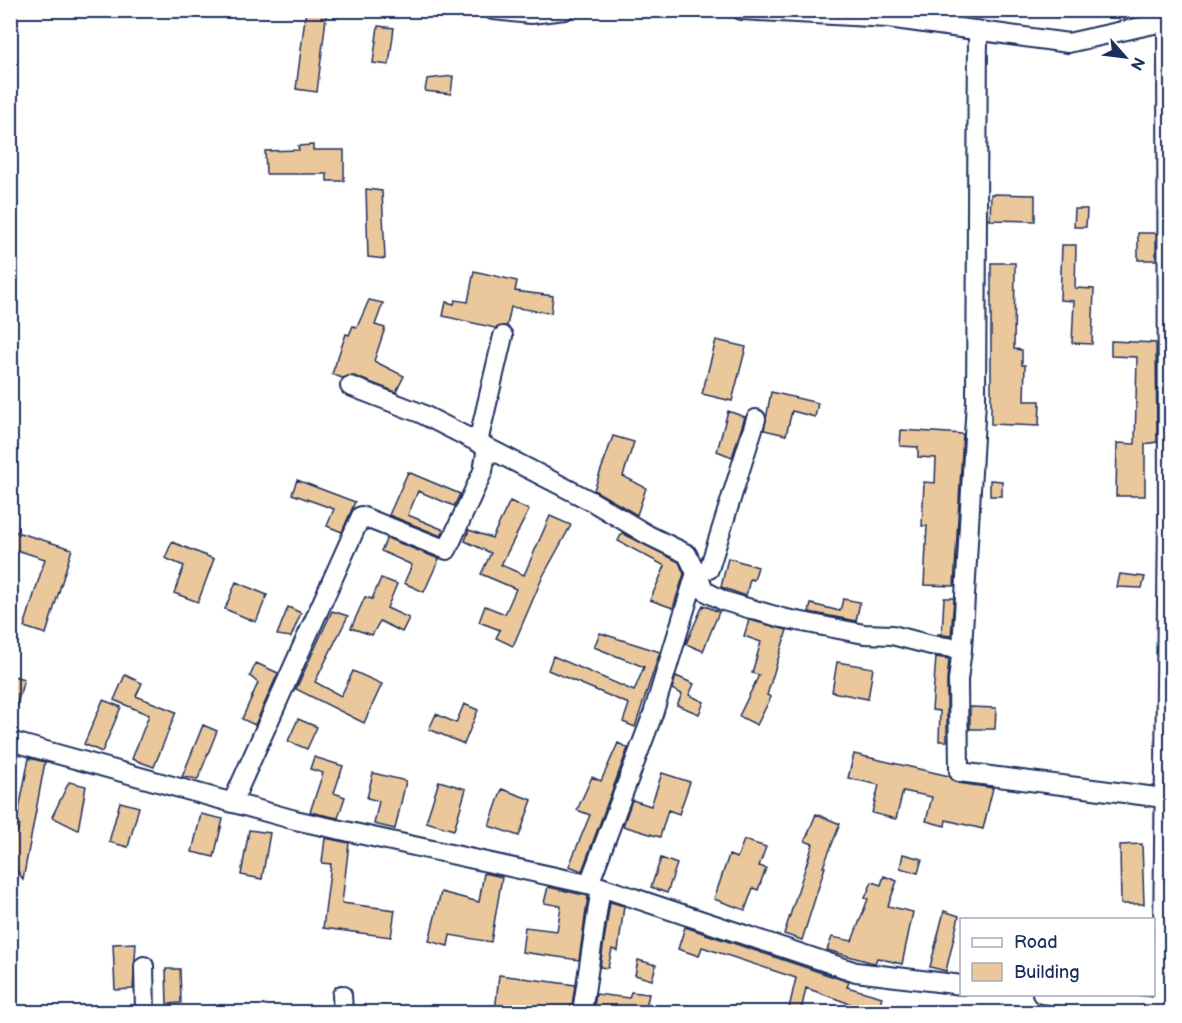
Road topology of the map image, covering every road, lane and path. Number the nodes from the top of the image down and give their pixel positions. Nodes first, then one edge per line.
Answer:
1 (493, 10) edge
2 (565, 10) edge
3 (741, 10) edge
4 (1169, 21) edge
5 (978, 30) junction
6 (503, 336) dead end
7 (350, 386) dead end
8 (756, 418) dead end
9 (483, 445) junction
10 (696, 573) junction
11 (1169, 591) edge
12 (962, 649) junction
13 (10, 741) edge
14 (1164, 798) junction
15 (232, 803) junction
16 (595, 885) junction
17 (144, 966) dead end
18 (960, 985) edge
19 (1057, 996) edge
20 (1165, 1010) edge
21 (145, 1012) edge
22 (582, 1012) edge

1 - 2 street
3 - 5 street
4 - 5 street
4 - 11 street
5 - 12 street
6 - 9 street
7 - 9 street
8 - 10 street
9 - 10 street
9 - 15 street
10 - 12 street
10 - 16 street
11 - 14 street
12 - 14 street
13 - 15 street
14 - 20 street
15 - 16 street
16 - 18 street
16 - 22 street
17 - 21 street
19 - 20 street

